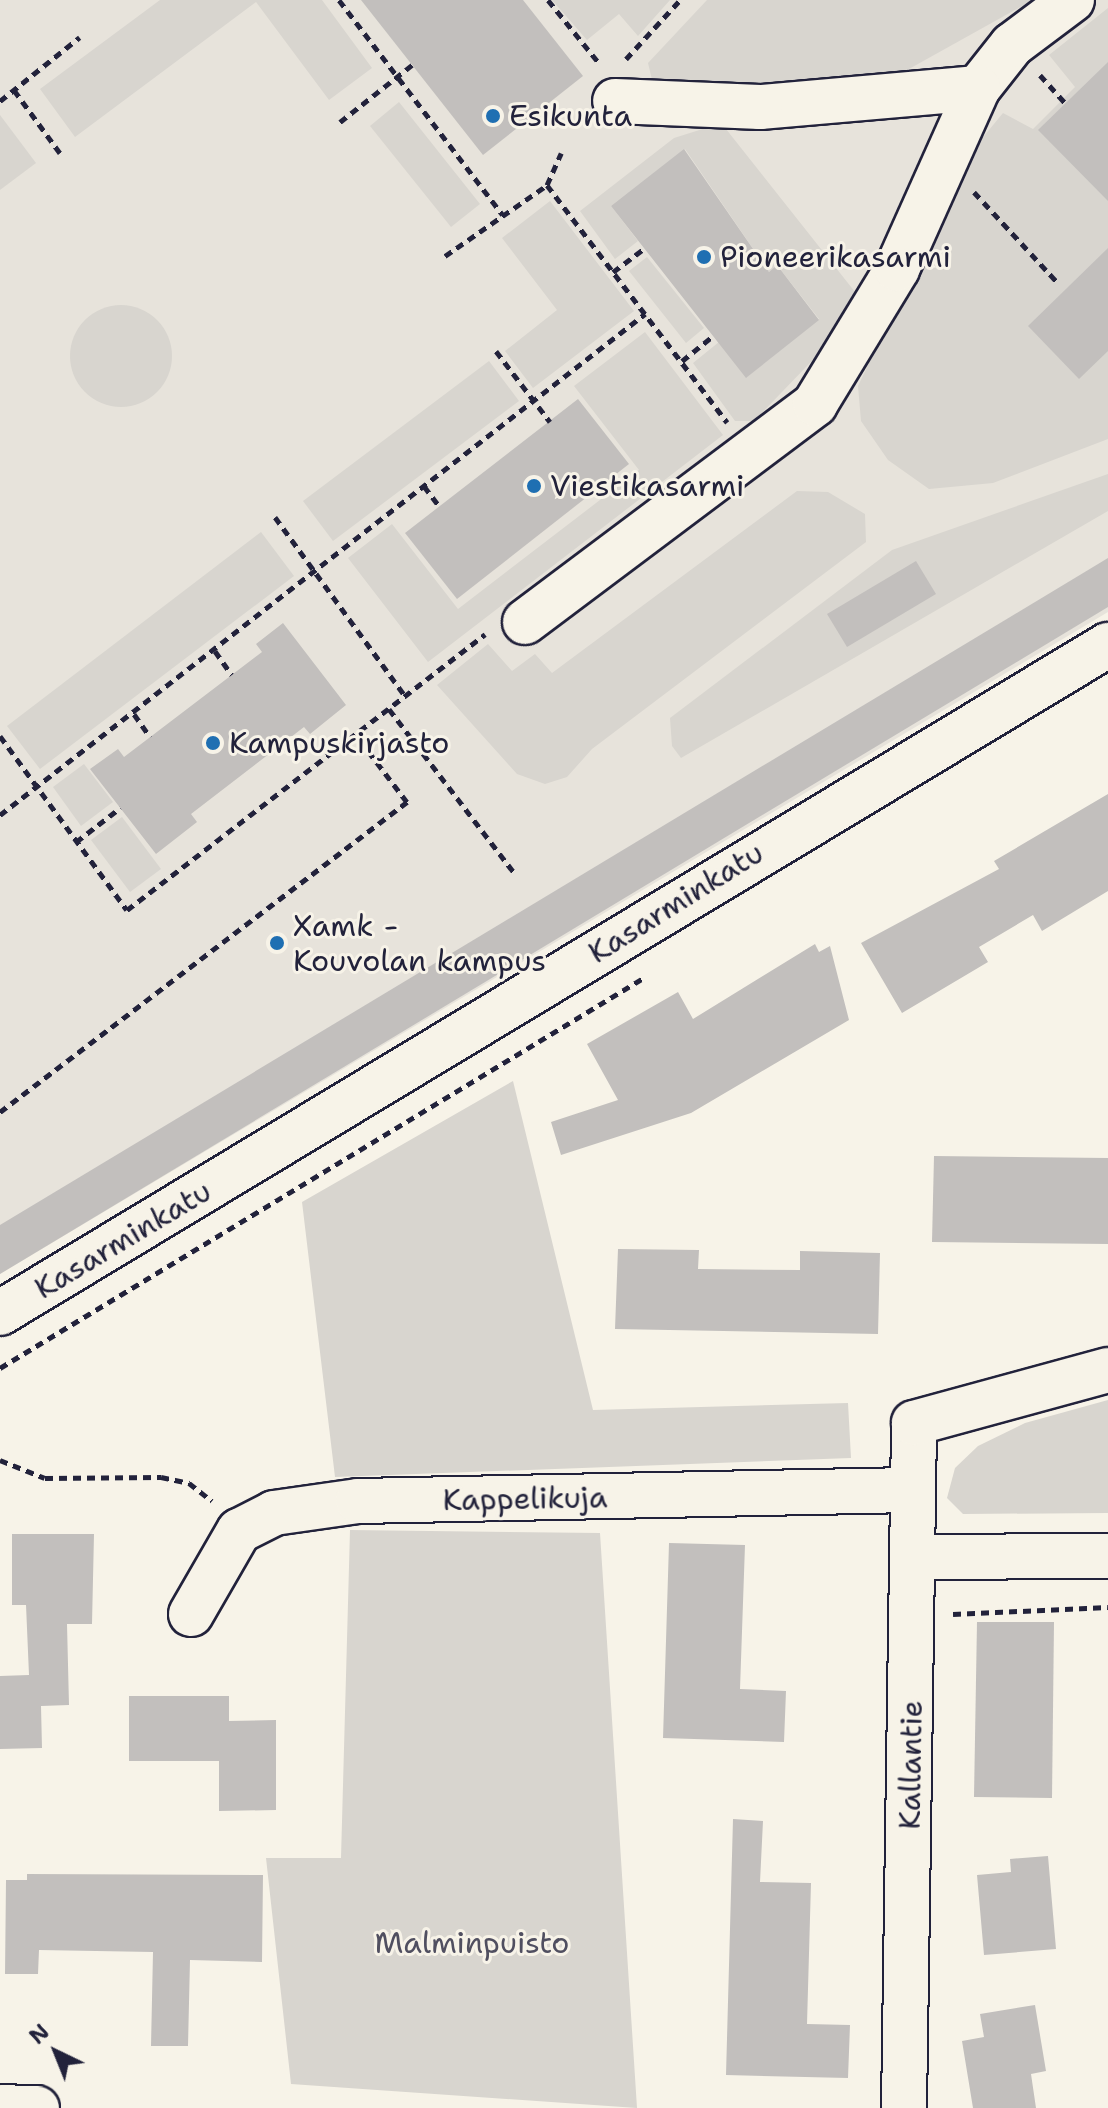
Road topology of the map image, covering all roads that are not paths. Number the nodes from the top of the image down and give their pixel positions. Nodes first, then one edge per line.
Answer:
1 (1072, 0) edge
2 (978, 88) junction
3 (612, 89) road end
4 (525, 622) road end
5 (1108, 645) edge
6 (0, 1313) edge
7 (1108, 1370) edge
8 (912, 1490) junction
9 (1108, 1556) edge
10 (912, 1557) junction
11 (191, 1614) dead end
12 (0, 2107) edge
13 (37, 2108) edge
14 (904, 2108) edge

1 - 2 street
2 - 3 street
2 - 4 street
5 - 6 street, Kasarminkatu
7 - 8 street, Kallantie
8 - 10 street, Kallantie
8 - 11 street, Kappelikuja
9 - 10 street
10 - 14 street, Kallantie
12 - 13 street

